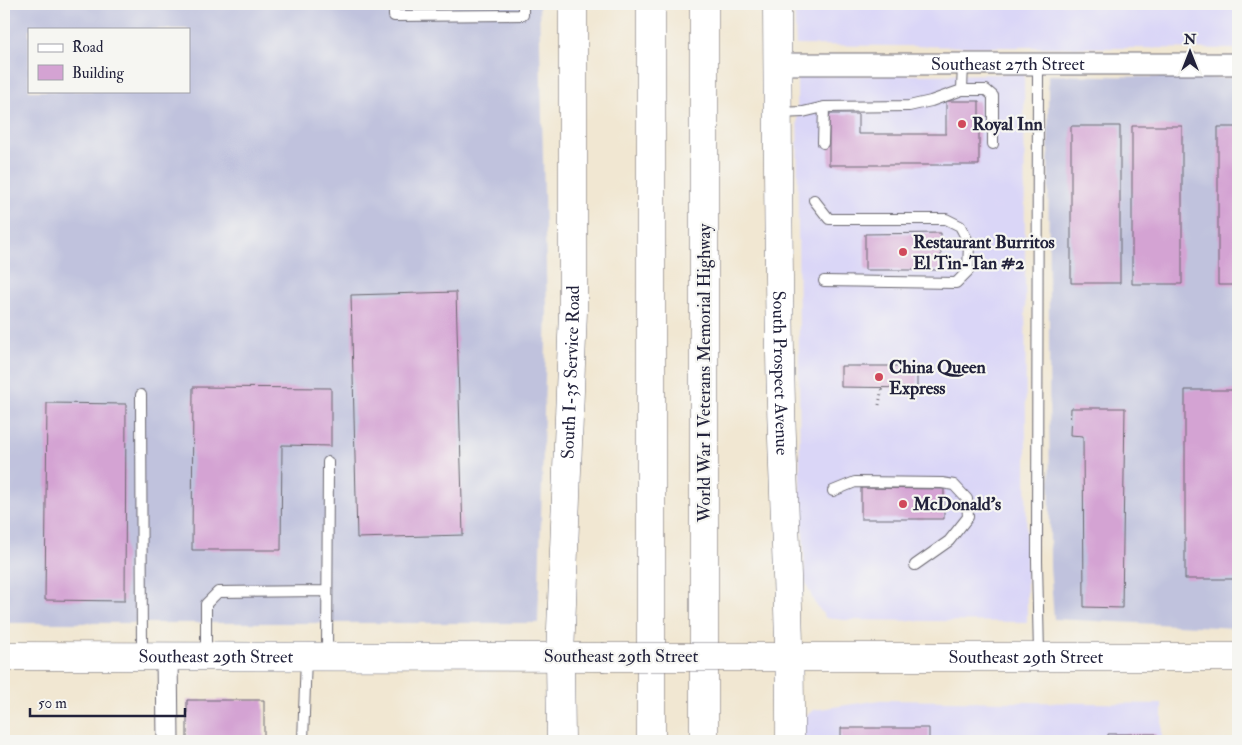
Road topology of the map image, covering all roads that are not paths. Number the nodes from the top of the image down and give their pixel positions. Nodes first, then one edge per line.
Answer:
1 (394, 4) edge
2 (523, 4) edge
3 (573, 4) edge
4 (651, 4) edge
5 (704, 4) edge
6 (777, 4) edge
7 (778, 64) junction
8 (963, 64) junction
9 (1038, 64) junction
10 (1238, 64) edge
11 (962, 90) junction
12 (824, 106) junction
13 (778, 113) junction
14 (823, 143) dead end
15 (993, 144) dead end
16 (814, 200) dead end
17 (824, 281) dead end
18 (140, 395) dead end
19 (328, 462) dead end
20 (833, 491) dead end
21 (915, 565) dead end
22 (327, 592) junction
23 (4, 656) edge
24 (154, 656) junction
25 (206, 656) junction
26 (316, 656) junction
27 (560, 656) junction
28 (791, 656) junction
29 (1039, 656) junction
30 (1238, 657) edge
31 (168, 741) edge
32 (303, 741) edge
33 (561, 741) edge
34 (651, 741) edge
35 (704, 741) edge
36 (790, 741) edge

1 - 2 lane
3 - 27 main road, South I-35 Service Road
4 - 34 main road
5 - 35 main road, World War I Veterans Memorial Highway
6 - 7 main road, South Prospect Avenue
7 - 8 street, Southeast 27th Street
7 - 13 main road, South Prospect Avenue
8 - 9 street, Southeast 27th Street
8 - 11 lane
9 - 10 street, Southeast 27th Street
9 - 29 lane
11 - 12 lane
11 - 15 lane
12 - 13 lane
12 - 14 lane
13 - 28 main road, South Prospect Avenue
16 - 17 lane
18 - 24 lane
19 - 22 lane
20 - 21 lane
22 - 25 lane
22 - 26 lane
23 - 24 main road, Southeast 29th Street
24 - 25 main road, Southeast 29th Street
24 - 31 street
25 - 26 main road, Southeast 29th Street
26 - 27 main road, Southeast 29th Street
26 - 32 lane
27 - 28 main road, Southeast 29th Street, bridge
27 - 33 main road, South I-35 Service Road
28 - 29 main road, Southeast 29th Street
28 - 36 main road, South Prospect Avenue
29 - 30 main road, Southeast 29th Street

